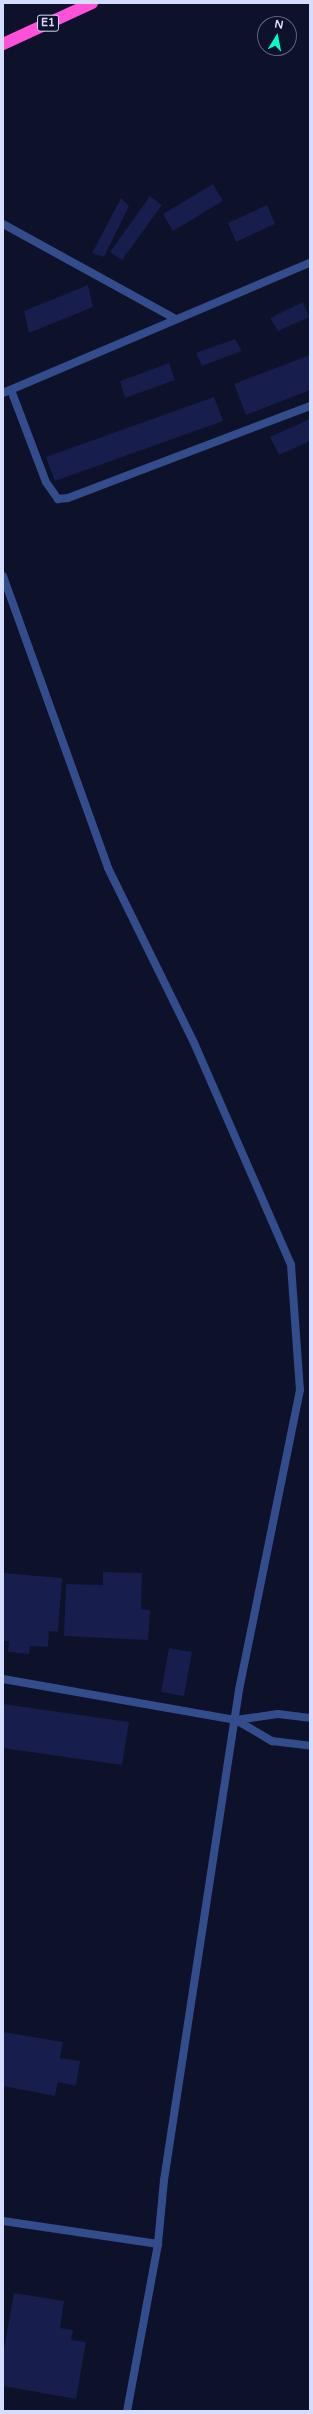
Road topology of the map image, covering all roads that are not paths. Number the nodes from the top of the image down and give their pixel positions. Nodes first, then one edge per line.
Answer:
1 (92, 3) edge
2 (3, 44) edge
3 (3, 224) edge
4 (310, 263) edge
5 (174, 318) junction
6 (7, 392) edge
7 (310, 406) edge
8 (3, 576) edge
9 (3, 1679) edge
10 (310, 1718) edge
11 (236, 1720) junction
12 (310, 1746) edge
13 (3, 2221) edge
14 (158, 2244) junction
15 (128, 2411) edge

1 - 2 highway, E1
3 - 5 street
4 - 5 street
5 - 6 street
6 - 7 street
8 - 11 street
9 - 11 street
10 - 11 street
11 - 12 street
11 - 14 street
13 - 14 street
14 - 15 street

